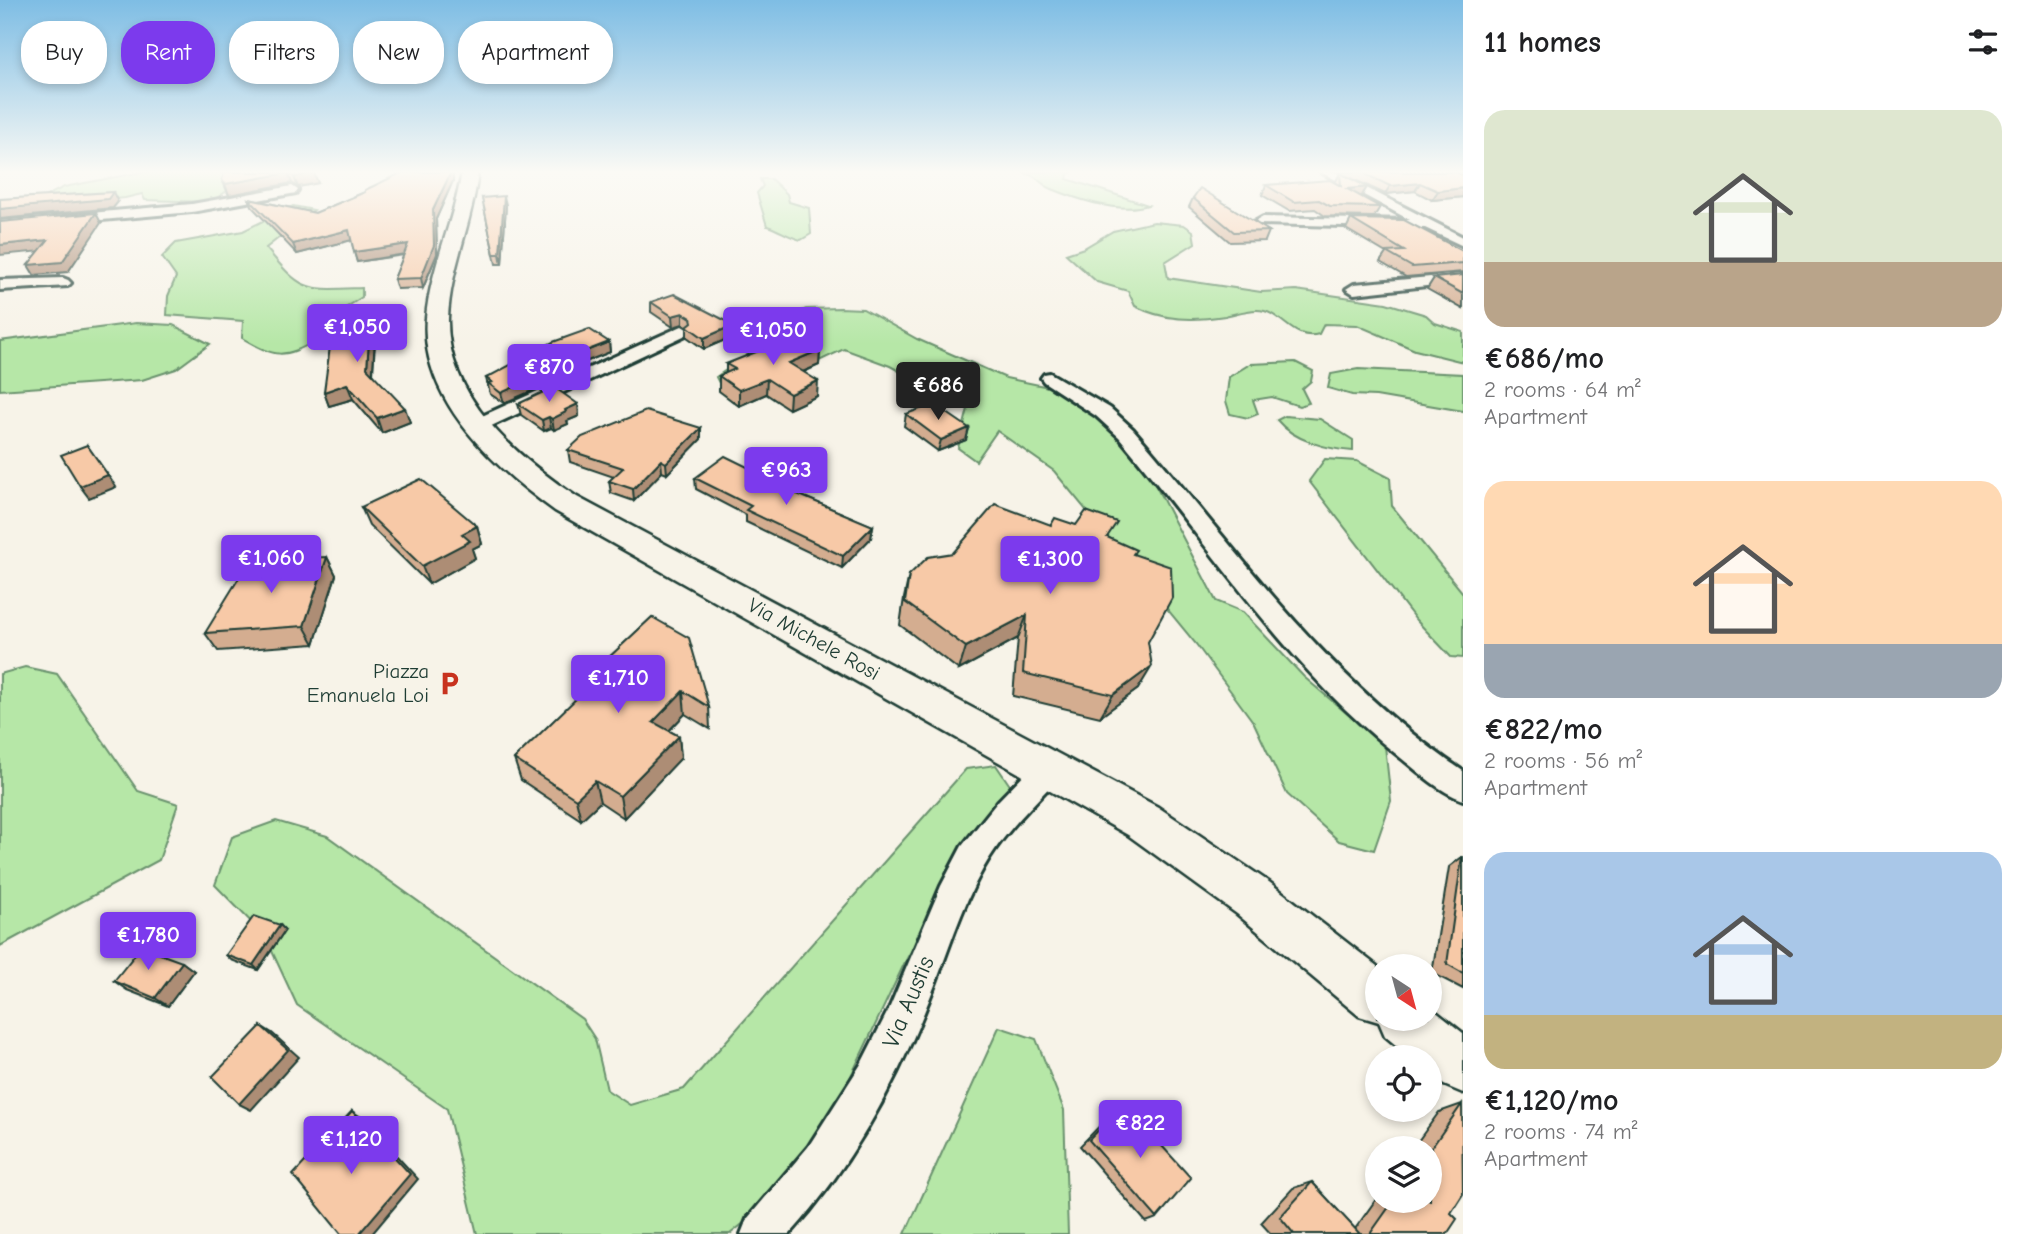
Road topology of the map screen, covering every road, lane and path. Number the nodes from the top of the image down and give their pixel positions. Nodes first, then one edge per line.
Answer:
1 (457, 230) edge
2 (1437, 230) edge
3 (1463, 242) edge
4 (1463, 278) edge
5 (63, 283) dead end
6 (0, 285) edge
7 (1354, 289) dead end
8 (682, 331) dead end
9 (1050, 378) dead end
10 (478, 425) junction
11 (1049, 768) junction
12 (1463, 787) edge
13 (1365, 988) edge
14 (1419, 1031) edge
15 (1463, 1066) edge
16 (762, 1234) edge

1 - 10 street, Via Michele Rosi
2 - 3 street
4 - 7 street
5 - 6 street
8 - 10 street
9 - 12 street
10 - 11 street, Via Michele Rosi
11 - 13 street, Via Michele Rosi
11 - 16 street, Via Austis
14 - 15 street

